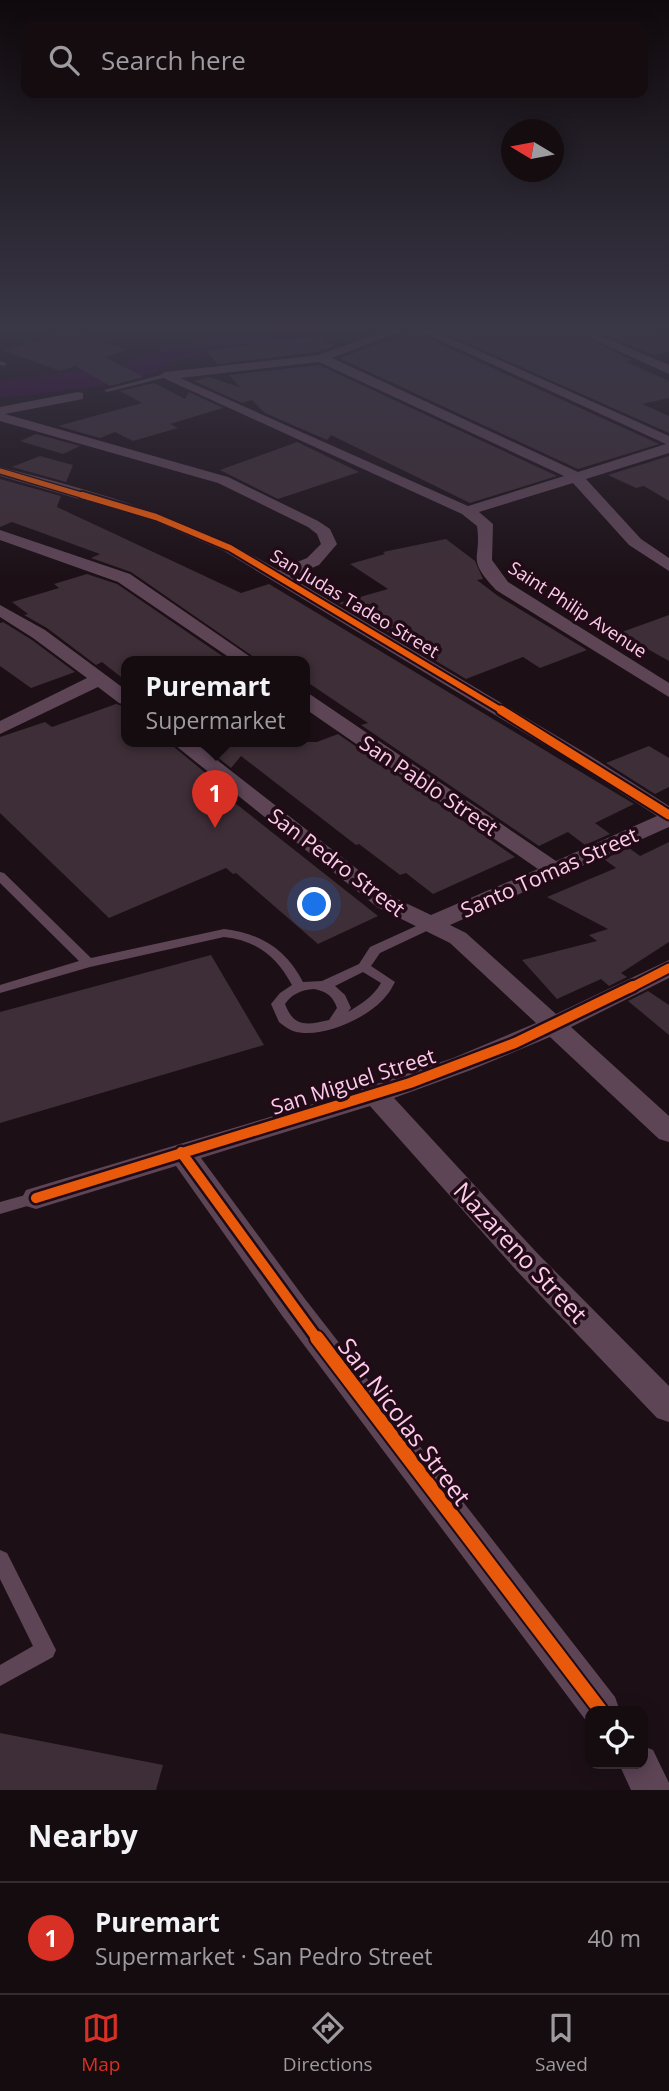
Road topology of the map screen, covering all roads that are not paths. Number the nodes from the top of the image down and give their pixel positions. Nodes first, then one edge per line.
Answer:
1 (244, 412) edge
2 (437, 412) edge
3 (602, 412) edge
4 (0, 417) edge
5 (669, 442) edge
6 (669, 448) edge
7 (0, 471) edge
8 (575, 475) junction
9 (467, 511) junction
10 (0, 535) edge
11 (669, 566) edge
12 (278, 575) junction
13 (0, 610) edge
14 (240, 656) edge
15 (100, 679) junction
16 (669, 691) edge
17 (121, 695) edge
18 (310, 703) edge
19 (3, 725) edge
20 (187, 747) edge
21 (669, 817) edge
22 (555, 870) junction
23 (0, 876) edge
24 (429, 925) junction
25 (88, 963) junction
26 (364, 967) junction
27 (669, 968) edge
28 (299, 986) junction
29 (323, 986) junction
30 (0, 989) edge
31 (335, 1021) junction
32 (551, 1026) junction
33 (375, 1094) junction
34 (669, 1132) edge
35 (181, 1152) junction
36 (36, 1198) joint
37 (0, 1208) edge
38 (669, 1408) edge
39 (0, 1559) edge
40 (0, 1676) edge
41 (597, 1706) edge
42 (642, 1769) edge
43 (652, 1790) edge

1 - 9 street
2 - 8 street
3 - 5 street
4 - 12 street
6 - 8 street
7 - 12 street, San Judas Tadeo Street
8 - 9 street
8 - 11 street
9 - 16 street, Saint Philip Avenue
10 - 14 street
12 - 21 street, San Judas Tadeo Street
13 - 15 street
15 - 17 street
15 - 19 street
18 - 22 street, San Pablo Street
20 - 24 street, San Pedro Street
21 - 22 street, Santo Tomas Street
22 - 24 street, Santo Tomas Street
23 - 25 lane
24 - 26 lane
24 - 32 street, San Pedro Street
25 - 28 lane
25 - 30 lane
26 - 29 lane
26 - 31 lane
27 - 32 street, San Miguel Street
28 - 29 lane
28 - 31 lane
29 - 31 lane
32 - 33 street, San Miguel Street
32 - 34 street, San Pedro Street
33 - 35 street, San Miguel Street
33 - 38 street, Nazareno Street
35 - 36 street, San Miguel Street
35 - 41 street, San Nicolas Street
36 - 37 lane
39 - 40 lane
42 - 43 street

